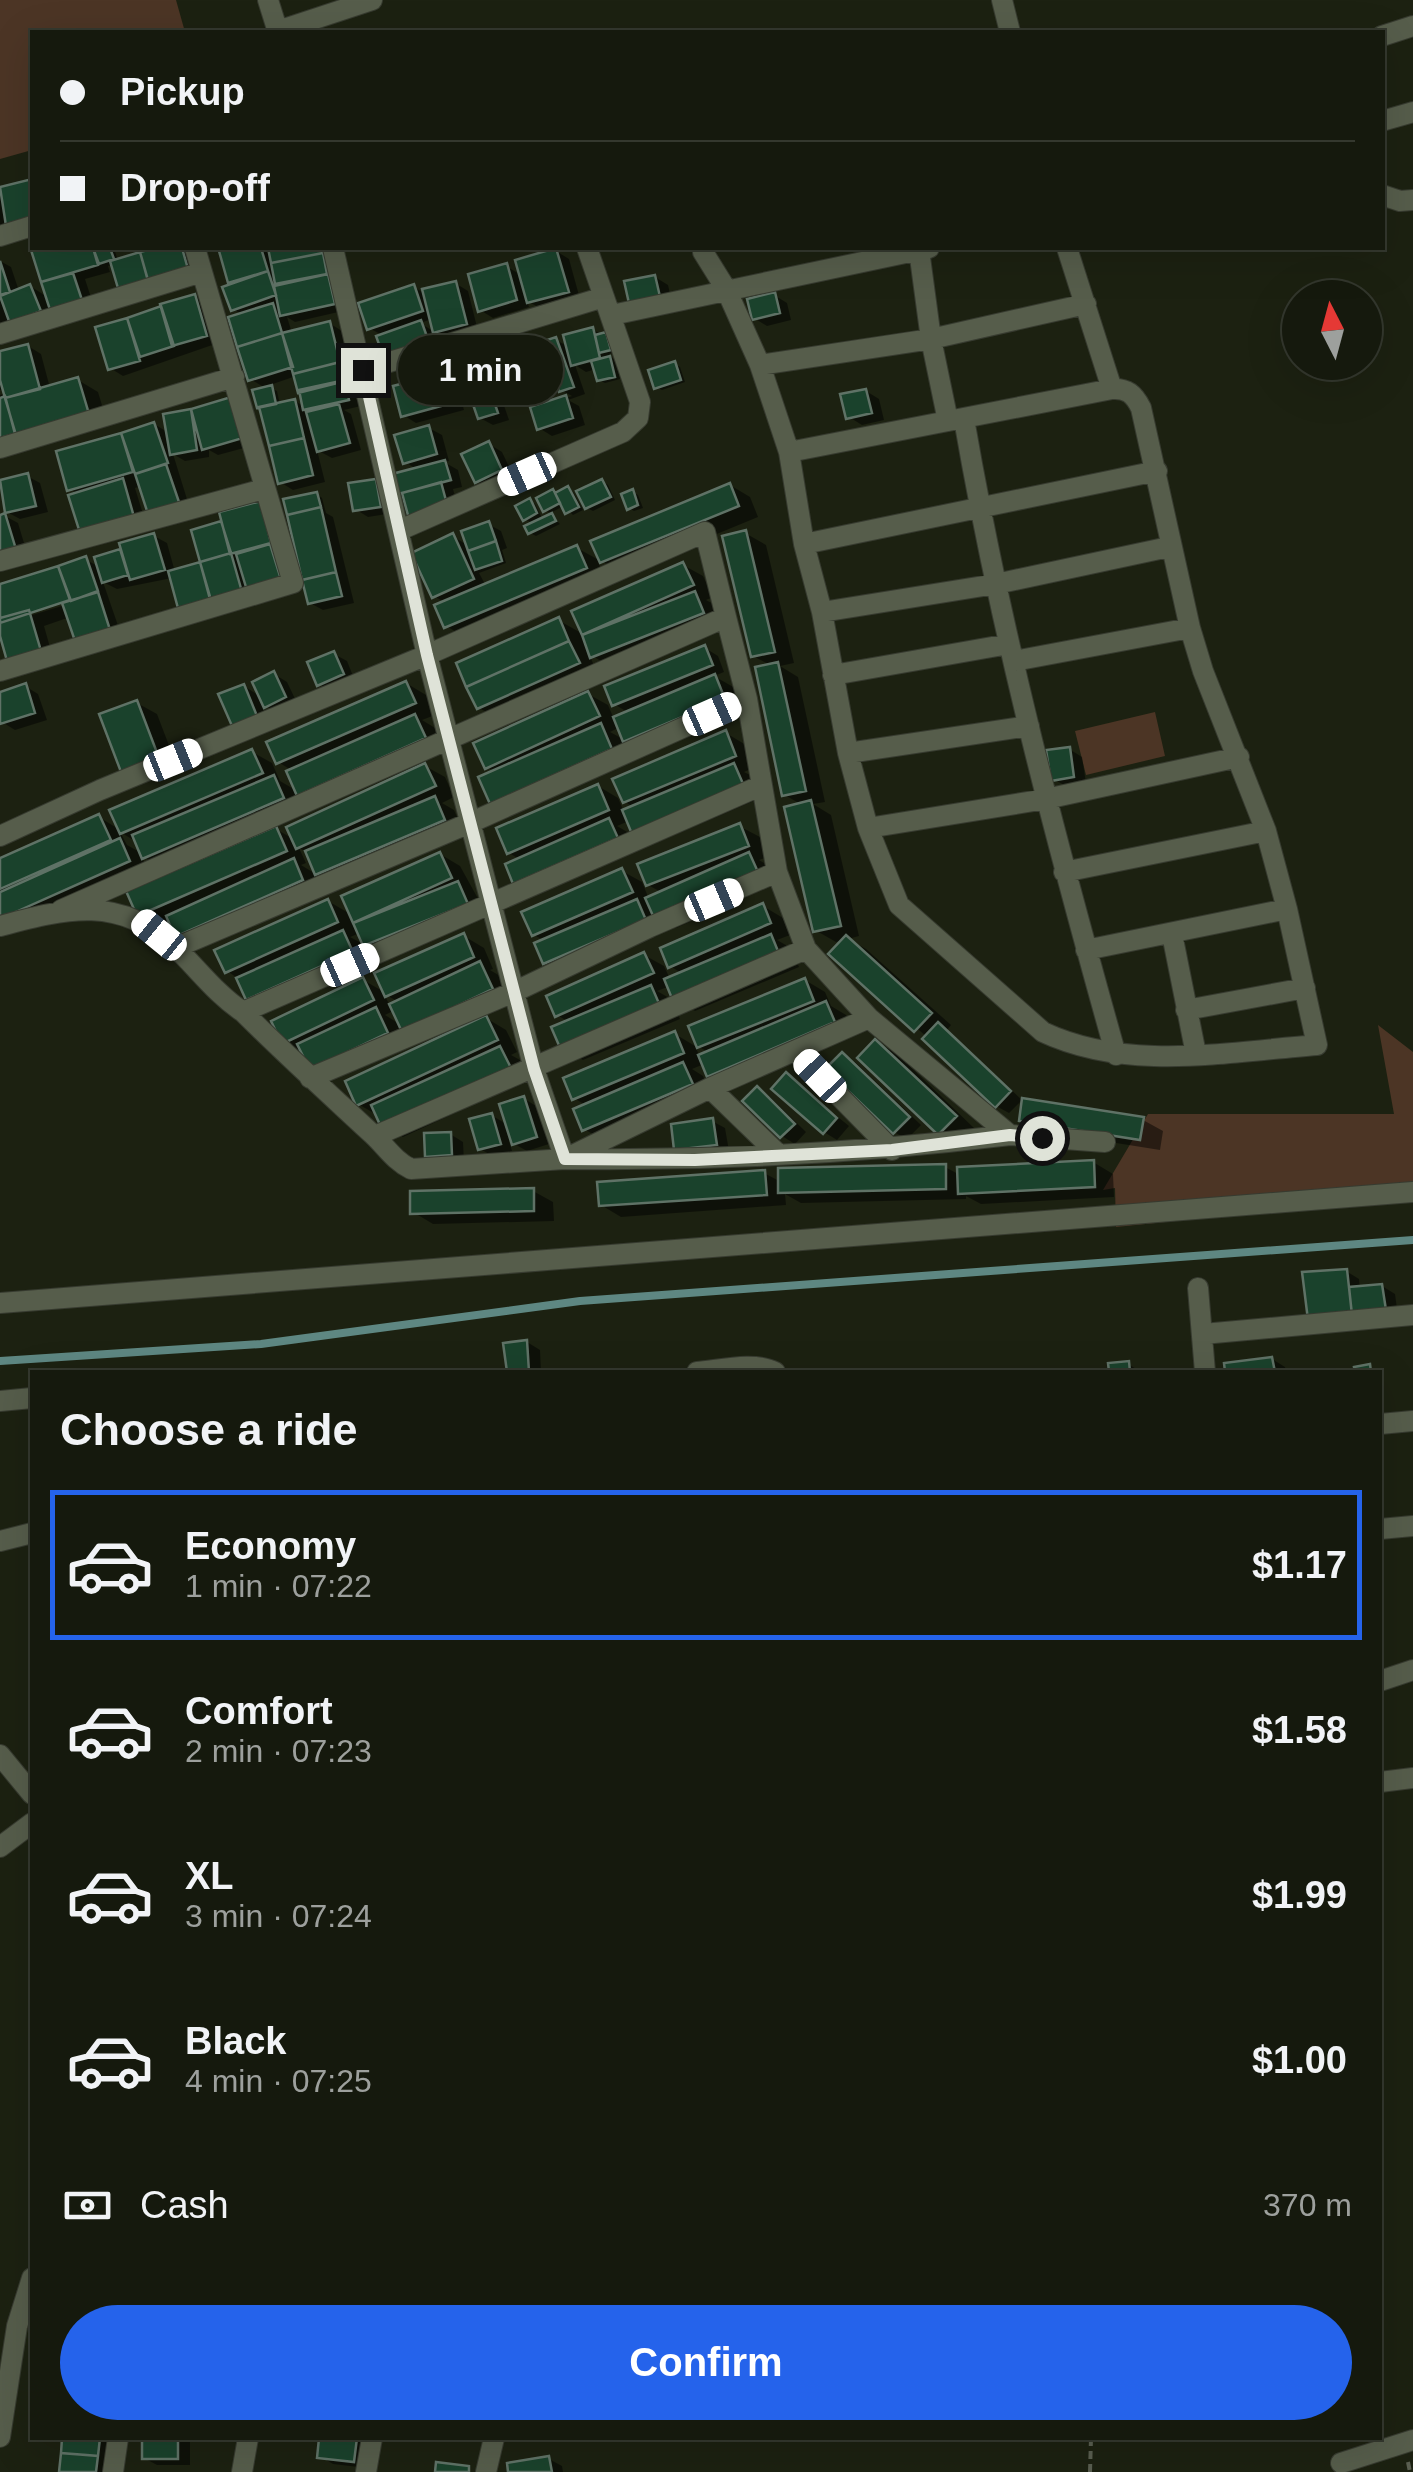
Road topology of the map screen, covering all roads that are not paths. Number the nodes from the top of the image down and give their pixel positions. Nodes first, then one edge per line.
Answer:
1 (268, 0) edge
2 (372, 0) edge
3 (1002, 0) edge
4 (1413, 26) edge
5 (277, 30) edge
6 (284, 30) edge
7 (1010, 30) edge
8 (1385, 35) edge
9 (1413, 112) edge
10 (1385, 120) edge
11 (1385, 196) edge
12 (1413, 200) edge
13 (30, 227) edge
14 (0, 236) edge
15 (196, 250) edge
16 (333, 250) edge
17 (588, 250) edge
18 (919, 250) edge
19 (924, 250) edge
20 (1068, 250) edge
21 (703, 252) dead end
22 (202, 272) junction
23 (726, 289) junction
24 (1086, 304) junction
25 (608, 306) junction
26 (0, 334) edge
27 (931, 339) junction
28 (760, 365) junction
29 (363, 370) junction
30 (234, 377) junction
31 (1112, 389) junction
32 (956, 420) junction
33 (0, 448) edge
34 (788, 452) junction
35 (1157, 470) junction
36 (264, 489) junction
37 (980, 508) junction
38 (400, 530) junction
39 (804, 544) junction
40 (1170, 547) junction
41 (0, 561) edge
42 (996, 584) junction
43 (822, 612) junction
44 (726, 617) junction
45 (1190, 628) junction
46 (1012, 653) junction
47 (427, 655) junction
48 (0, 670) edge
49 (833, 676) junction
50 (747, 699) junction
51 (1029, 726) junction
52 (450, 737) junction
53 (848, 753) junction
54 (1238, 757) junction
55 (760, 786) junction
56 (1046, 799) junction
57 (472, 822) junction
58 (868, 828) junction
59 (1266, 832) junction
60 (0, 836) edge
61 (777, 872) junction
62 (1064, 872) junction
63 (492, 903) junction
64 (1287, 909) junction
65 (61, 910) junction
66 (0, 926) edge
67 (1172, 934) junction
68 (175, 948) junction
69 (806, 949) junction
70 (1086, 950) junction
71 (1306, 988) junction
72 (514, 992) junction
73 (1186, 1010) junction
74 (243, 1012) junction
75 (869, 1018) junction
76 (796, 1052) junction
77 (1196, 1054) junction
78 (1116, 1055) junction
79 (534, 1069) junction
80 (310, 1078) junction
81 (710, 1088) junction
82 (1010, 1135) junction
83 (375, 1136) junction
84 (1105, 1142) dead end
85 (892, 1150) junction
86 (778, 1154) junction
87 (565, 1159) junction
88 (1413, 1192) edge
89 (1198, 1288) dead end
90 (0, 1303) edge
91 (1413, 1315) edge
92 (1203, 1334) junction
93 (1205, 1370) edge
94 (30, 1398) edge
95 (0, 1401) edge
96 (1413, 1421) edge
97 (1382, 1424) edge
98 (1413, 1526) edge
99 (1382, 1529) edge
100 (30, 1534) edge
101 (0, 1541) edge
102 (1413, 1670) edge
103 (1382, 1680) edge
104 (0, 1754) edge
105 (1413, 1778) edge
106 (1382, 1782) edge
107 (30, 1792) edge
108 (30, 1824) edge
109 (0, 1847) edge
110 (30, 2282) edge
111 (9, 2324) edge
112 (0, 2436) edge
113 (118, 2440) edge
114 (248, 2440) edge
115 (372, 2440) edge
116 (494, 2440) edge
117 (1413, 2440) edge
118 (1341, 2463) dead end
119 (113, 2472) edge
120 (242, 2472) edge
121 (366, 2472) edge
122 (486, 2472) edge

1 - 5 street
2 - 6 street
3 - 7 street
4 - 8 street
9 - 10 street
11 - 12 street
13 - 14 street
15 - 22 street
16 - 29 street
17 - 25 street
18 - 23 street
19 - 27 street
20 - 24 street
21 - 23 street
22 - 26 street
22 - 30 street
23 - 25 street
23 - 28 street
24 - 27 street
24 - 31 street
25 - 29 street
25 - 38 street
27 - 28 street
27 - 32 street
28 - 34 street
29 - 38 street
30 - 33 street
30 - 36 street
31 - 32 street
31 - 35 street
32 - 34 street
32 - 37 street
34 - 39 street
35 - 37 street
35 - 40 street
36 - 41 street
36 - 48 street
37 - 39 street
37 - 42 street
38 - 47 street
39 - 43 street
40 - 42 street
40 - 45 street
42 - 43 street
42 - 46 street
43 - 49 street
44 - 47 street
44 - 50 street
44 - 52 street
45 - 46 street
45 - 54 street
46 - 49 street
46 - 51 street
47 - 52 street
47 - 60 street
49 - 53 street
50 - 55 street
50 - 57 street
51 - 53 street
51 - 56 street
52 - 57 street
52 - 65 street
53 - 58 street
54 - 56 street
54 - 59 street
55 - 61 street
55 - 63 street
56 - 58 street
56 - 62 street
57 - 63 street
57 - 68 street
58 - 78 street
59 - 62 street
59 - 64 street
61 - 69 street
61 - 72 street
62 - 70 street
63 - 72 street
63 - 74 street
64 - 67 street
64 - 71 street
65 - 66 street
65 - 68 street
67 - 70 street
67 - 73 street
68 - 74 street
69 - 75 street
69 - 79 street
70 - 78 street
71 - 73 street
71 - 77 street
72 - 79 street
72 - 80 street
73 - 77 street
74 - 80 street
75 - 76 street
75 - 82 street
76 - 81 street
76 - 85 street
77 - 78 street
79 - 83 street
79 - 87 street
80 - 83 street
81 - 86 street
81 - 87 street
82 - 84 street
82 - 85 street
83 - 87 street
85 - 86 street
86 - 87 street
88 - 90 street
89 - 92 street
91 - 92 street
92 - 93 street
94 - 95 street
96 - 97 street
98 - 99 street
100 - 101 street
102 - 103 street
104 - 107 street
105 - 106 street
108 - 109 street
110 - 111 street
111 - 112 street
113 - 119 street
114 - 120 street
115 - 121 street
116 - 122 street
117 - 118 street

